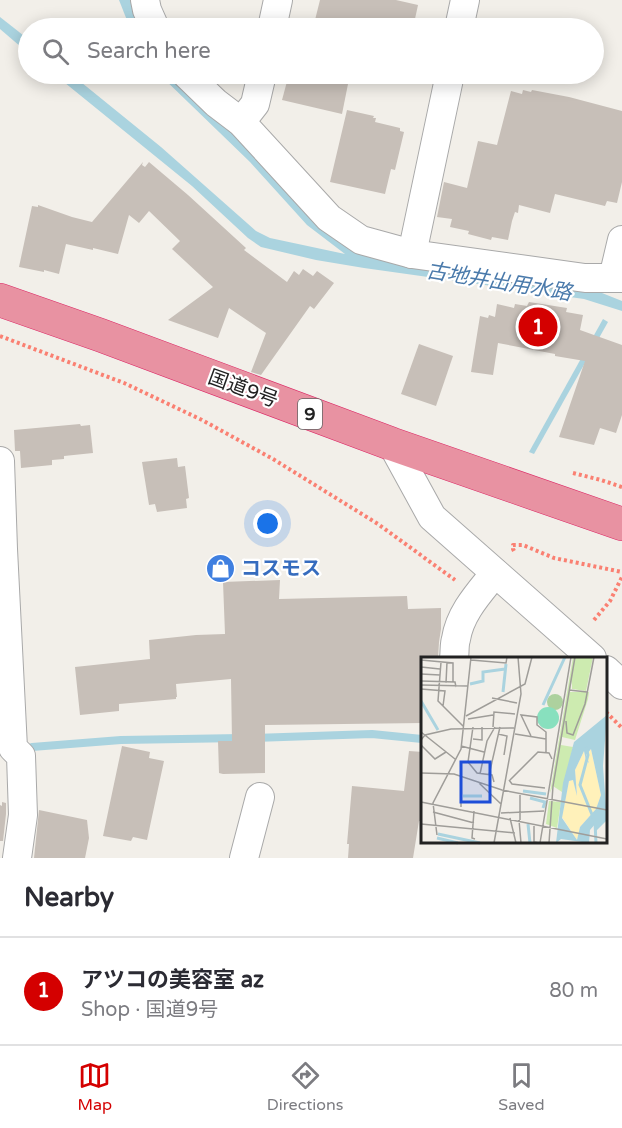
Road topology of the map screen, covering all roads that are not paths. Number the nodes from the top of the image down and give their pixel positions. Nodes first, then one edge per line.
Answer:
1 (145, 0) edge
2 (278, 0) edge
3 (151, 18) edge
4 (274, 18) edge
5 (196, 84) edge
6 (260, 84) edge
7 (448, 84) edge
8 (241, 122) junction
9 (622, 240) edge
10 (412, 254) junction
11 (618, 278) edge
12 (0, 300) edge
13 (392, 444) junction
14 (0, 461) edge
15 (622, 524) edge
16 (495, 573) junction
17 (454, 657) edge
18 (591, 657) edge
19 (607, 671) edge
20 (622, 685) edge
21 (260, 797) dead end
22 (18, 858) edge
23 (244, 858) edge

1 - 3 street
2 - 4 street
5 - 8 street
6 - 8 street
7 - 10 street
8 - 10 street
9 - 11 street
10 - 11 street
12 - 13 highway, 国道9号 / 9
13 - 15 highway, 国道9号 / 9
13 - 16 street
14 - 22 street
16 - 17 street
16 - 18 street
19 - 20 street
21 - 23 street

